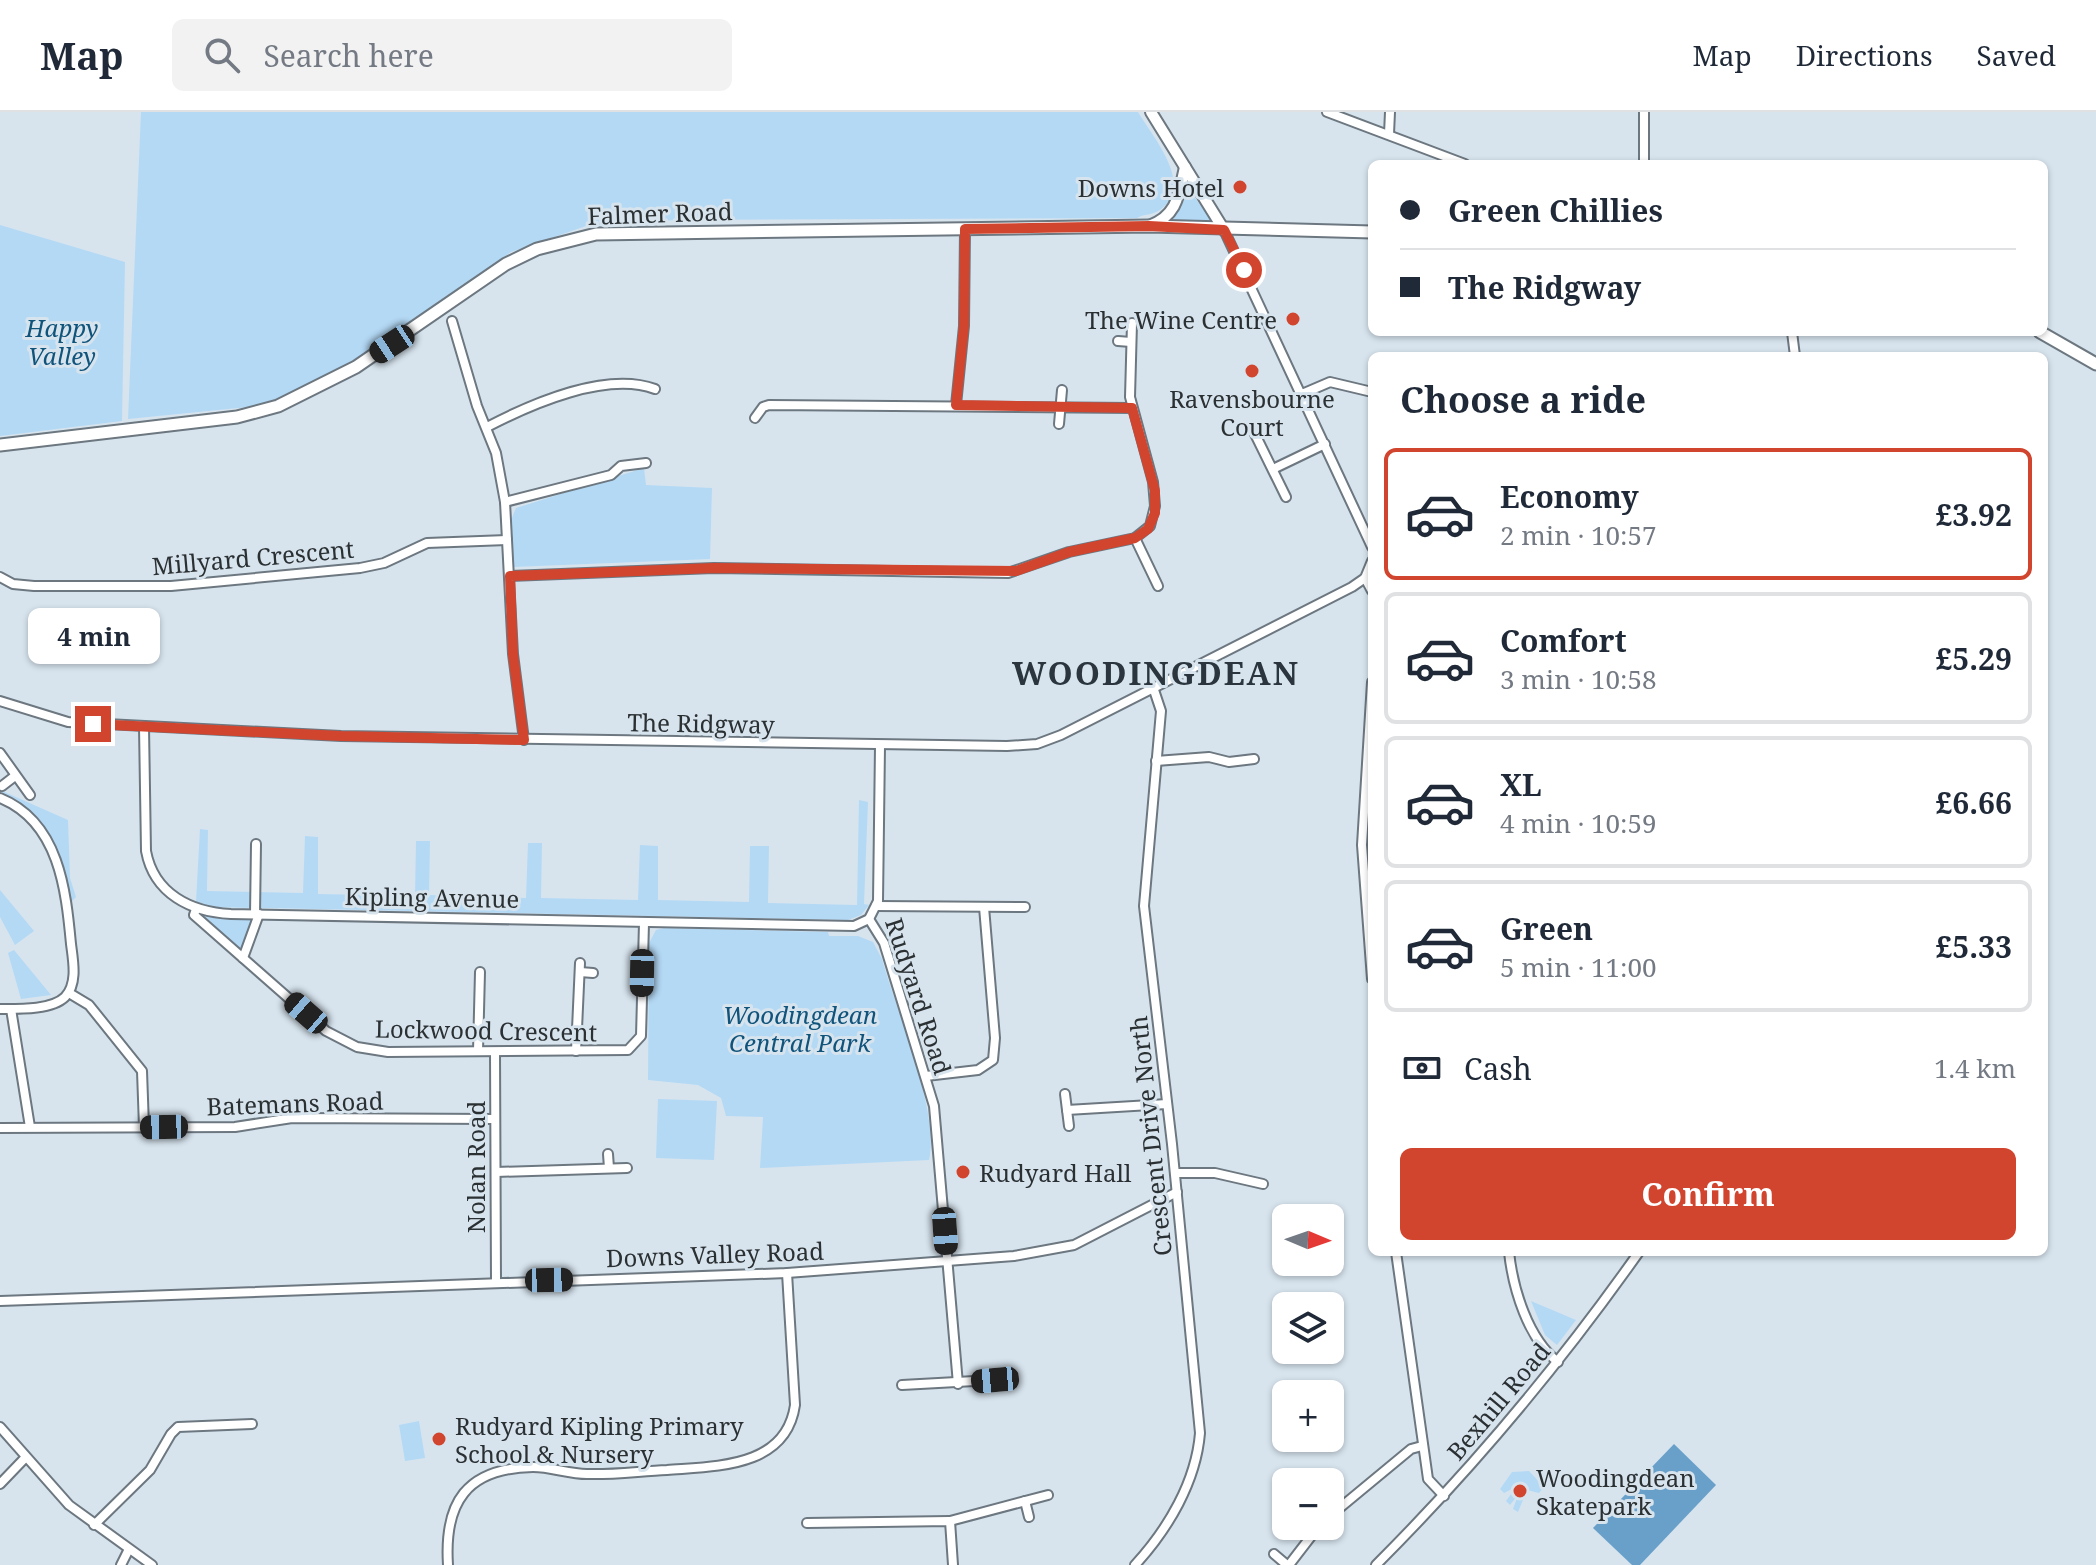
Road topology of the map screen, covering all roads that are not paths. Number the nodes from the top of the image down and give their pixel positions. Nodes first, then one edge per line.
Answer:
1 (1151, 112) edge
2 (1327, 112) edge
3 (1390, 112) edge
4 (1644, 112) edge
5 (1389, 134) junction
6 (1455, 160) edge
7 (1644, 160) edge
8 (1185, 167) junction
9 (1149, 226) junction
10 (965, 229) junction
11 (1224, 230) junction
12 (1368, 232) edge
13 (452, 321) dead end
14 (1132, 323) dead end
15 (2047, 336) edge
16 (1118, 341) dead end
17 (1131, 342) junction
18 (2096, 364) edge
19 (655, 389) dead end
20 (1062, 390) dead end
21 (1368, 391) edge
22 (1302, 394) junction
23 (956, 405) junction
24 (1061, 407) junction
25 (1132, 408) junction
26 (755, 418) dead end
27 (1059, 424) dead end
28 (487, 427) junction
29 (1252, 428) dead end
30 (1325, 444) junction
31 (0, 445) edge
32 (618, 455) dead end
33 (646, 463) dead end
34 (621, 466) junction
35 (1273, 469) junction
36 (1286, 497) dead end
37 (505, 502) junction
38 (1135, 538) junction
39 (1368, 538) edge
40 (507, 540) junction
41 (1368, 571) edge
42 (510, 576) junction
43 (0, 577) edge
44 (1365, 578) junction
45 (1368, 584) edge
46 (1158, 586) dead end
47 (1153, 687) junction
48 (0, 701) edge
49 (144, 727) junction
50 (524, 740) junction
51 (880, 746) junction
52 (1368, 747) edge
53 (1241, 750) dead end
54 (0, 753) edge
55 (1254, 759) dead end
56 (1156, 761) junction
57 (1242, 761) junction
58 (15, 776) junction
59 (2, 786) edge
60 (30, 795) dead end
61 (0, 798) edge
62 (256, 844) dead end
63 (876, 906) junction
64 (984, 907) junction
65 (1025, 907) dead end
66 (196, 909) junction
67 (257, 914) junction
68 (869, 919) junction
69 (644, 923) junction
70 (1368, 925) edge
71 (243, 958) junction
72 (480, 972) dead end
73 (593, 973) dead end
74 (69, 993) junction
75 (0, 1009) edge
76 (11, 1009) junction
77 (478, 1051) junction
78 (576, 1051) junction
79 (495, 1052) junction
80 (926, 1076) junction
81 (1065, 1094) dead end
82 (1167, 1104) junction
83 (1067, 1110) junction
84 (495, 1119) junction
85 (1069, 1126) dead end
86 (30, 1127) junction
87 (144, 1127) junction
88 (0, 1128) edge
89 (608, 1154) dead end
90 (609, 1168) junction
91 (627, 1168) dead end
92 (1251, 1170) dead end
93 (496, 1172) junction
94 (1175, 1173) junction
95 (1251, 1182) junction
96 (1263, 1184) dead end
97 (1177, 1192) junction
98 (1397, 1256) edge
99 (1510, 1256) edge
100 (1636, 1256) edge
101 (948, 1260) junction
102 (787, 1273) junction
103 (496, 1281) junction
104 (0, 1301) edge
105 (1558, 1362) junction
106 (1011, 1379) dead end
107 (958, 1384) junction
108 (902, 1385) dead end
109 (252, 1424) dead end
110 (0, 1427) edge
111 (1422, 1446) junction
112 (25, 1458) junction
113 (0, 1484) edge
114 (1048, 1495) dead end
115 (1444, 1496) junction
116 (1025, 1501) junction
117 (1344, 1504) edge
118 (1029, 1517) dead end
119 (950, 1521) junction
120 (807, 1523) dead end
121 (94, 1525) junction
122 (1308, 1540) edge
123 (128, 1551) junction
124 (1274, 1554) dead end
125 (121, 1565) edge
126 (152, 1565) edge
127 (448, 1565) edge
128 (953, 1565) edge
129 (1135, 1565) edge
130 (1288, 1565) edge
131 (1376, 1565) edge

1 - 8 street
2 - 5 street
3 - 5 street
4 - 7 street
5 - 6 street
8 - 9 street
8 - 11 street
9 - 10 main road, Falmer Road
9 - 11 main road, Falmer Road
10 - 23 street
10 - 31 main road, Falmer Road
11 - 12 main road, Falmer Road
11 - 22 street
13 - 28 street
14 - 17 street
15 - 18 main road
16 - 17 street
17 - 25 street
19 - 28 street
20 - 24 street
21 - 22 street
22 - 30 street
23 - 24 street
23 - 26 street
24 - 25 street
24 - 27 street
25 - 38 street
28 - 37 street
29 - 35 street
30 - 35 street
30 - 39 street
32 - 34 street
33 - 34 street
34 - 37 street
35 - 36 street
37 - 40 street
38 - 42 street
38 - 46 street
40 - 42 street
40 - 43 street, Millyard Crescent
41 - 44 street
42 - 50 street
44 - 45 street
44 - 47 street, The Ridgway
47 - 51 street, The Ridgway
47 - 56 street, Crescent Drive North
48 - 49 street, The Ridgway
49 - 50 street, The Ridgway
49 - 66 street
50 - 51 street, The Ridgway
51 - 63 street, Rudyard Road
52 - 70 street
53 - 57 street
54 - 58 street
55 - 57 street
56 - 57 street
56 - 82 street, Crescent Drive North
58 - 59 street
58 - 60 street
61 - 74 street
62 - 67 street
63 - 64 street
63 - 68 street, Rudyard Road
64 - 65 street
64 - 80 street
66 - 67 street, Kipling Avenue
66 - 71 street, Lockwood Crescent
67 - 69 street, Kipling Avenue
67 - 71 street
68 - 69 street, Kipling Avenue
68 - 80 street, Rudyard Road
69 - 78 street, Lockwood Crescent
71 - 77 street, Lockwood Crescent
72 - 77 street
73 - 78 street
74 - 76 street
74 - 87 street
75 - 76 street
76 - 86 street
77 - 79 street, Lockwood Crescent
78 - 79 street, Lockwood Crescent
79 - 84 street, Nolan Road
80 - 101 street, Rudyard Road
81 - 83 street
82 - 83 street
82 - 94 street, Crescent Drive North
83 - 85 street
84 - 87 street, Batemans Road
84 - 93 street, Nolan Road
86 - 87 street, Batemans Road
86 - 88 street, Batemans Road
89 - 90 street
90 - 91 street
90 - 93 street
92 - 95 street
93 - 103 street, Nolan Road
94 - 95 street
94 - 97 street, Crescent Drive North
95 - 96 street
97 - 101 street, Downs Valley Road
97 - 129 street, Crescent Drive North
98 - 111 street
99 - 105 street
100 - 105 street, Bexhill Road
101 - 102 street, Downs Valley Road
101 - 107 street, Rudyard Road
102 - 103 street, Downs Valley Road
102 - 127 street
103 - 104 street, Downs Valley Road
105 - 115 street, Bexhill Road
106 - 107 street
107 - 108 street
109 - 121 street
110 - 112 street
111 - 115 street
111 - 117 street
112 - 113 street
112 - 121 street
114 - 116 street
115 - 131 street, Bexhill Road
116 - 118 street
116 - 119 street
119 - 120 street
119 - 128 street
121 - 123 street
122 - 130 street
123 - 125 street
123 - 126 street
124 - 130 street

